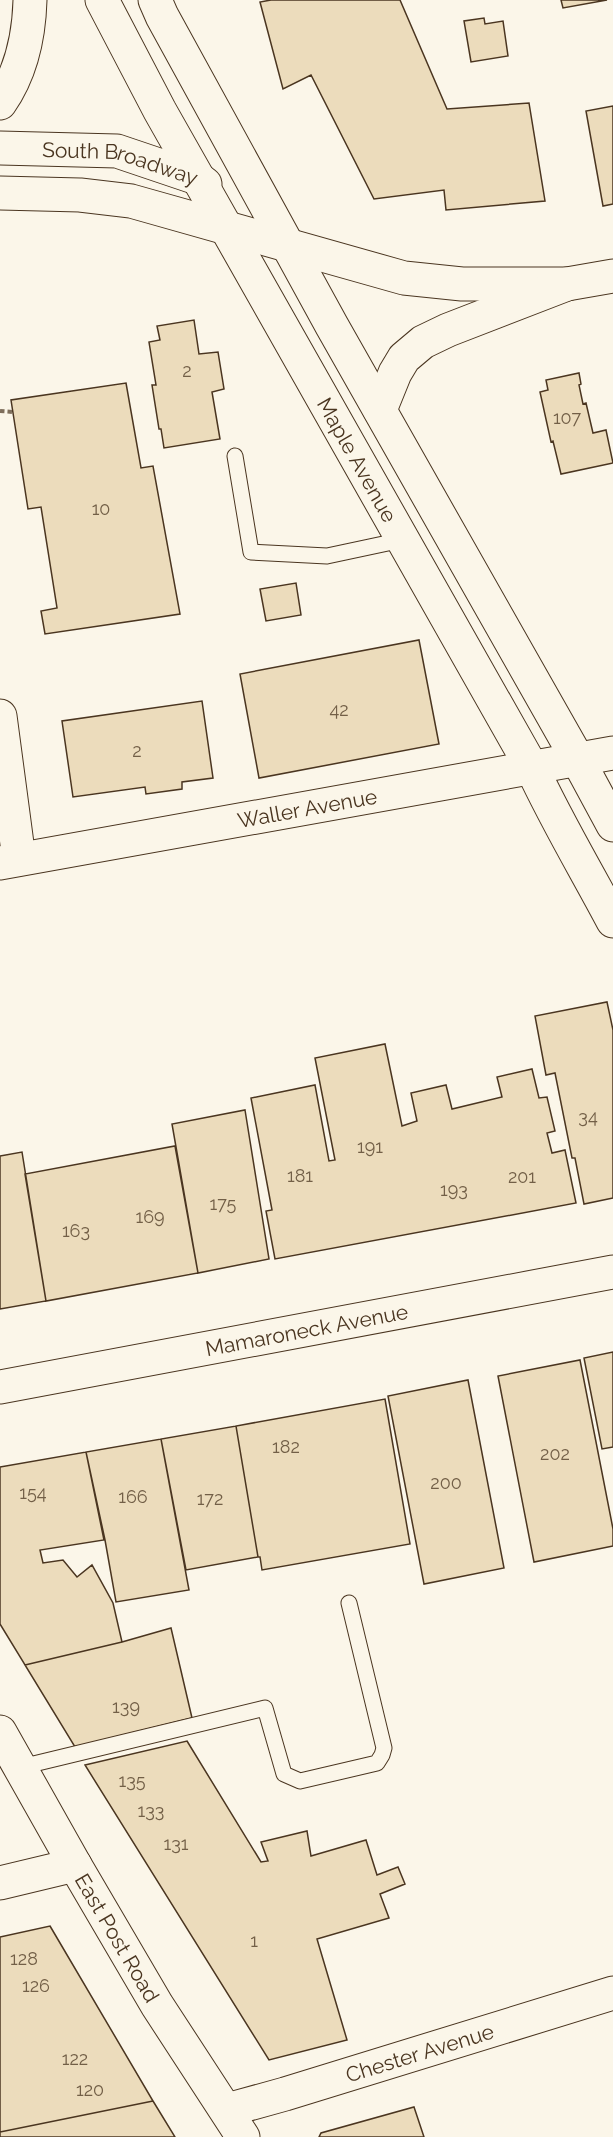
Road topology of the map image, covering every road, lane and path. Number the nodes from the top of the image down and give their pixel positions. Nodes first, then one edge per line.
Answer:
1 (30, 0) edge
2 (102, 0) edge
3 (155, 0) edge
4 (0, 103) edge
5 (0, 148) edge
6 (197, 178) junction
7 (0, 193) edge
8 (226, 228) junction
9 (288, 246) junction
10 (613, 276) edge
11 (567, 284) junction
12 (380, 410) junction
13 (0, 411) edge
14 (13, 412) dead end
15 (235, 456) dead end
16 (402, 540) junction
17 (0, 716) edge
18 (613, 753) edge
19 (578, 760) junction
20 (532, 768) junction
21 (613, 825) edge
22 (10, 861) edge
23 (613, 921) edge
24 (613, 1272) edge
25 (0, 1387) edge
26 (349, 1603) dead end
27 (0, 1732) edge
28 (21, 1767) junction
29 (75, 1865) junction
30 (0, 1883) edge
31 (613, 1993) edge
32 (235, 2123) edge

1 - 4 main road
2 - 6 main road, Maple Avenue
3 - 9 main road, Maple Avenue
5 - 6 main road, South Broadway
6 - 8 main road, Maple Avenue
6 - 9 main road, South Broadway
7 - 8 main road, South Broadway
8 - 9 main road, South Broadway
8 - 16 main road, Maple Avenue
9 - 11 main road, South Broadway
9 - 12 main road, Maple Avenue
10 - 11 main road, South Broadway
11 - 12 main road, South Broadway
12 - 19 main road, Maple Avenue
13 - 14 path
15 - 16 lane
16 - 20 main road, Maple Avenue
17 - 22 main road
18 - 19 main road, Waller Avenue
19 - 20 main road, Waller Avenue
19 - 21 main road, Maple Avenue
20 - 22 main road, Waller Avenue
20 - 23 main road, Maple Avenue
24 - 25 main road, Mamaroneck Avenue
26 - 28 lane
27 - 28 main road, East Post Road
28 - 29 main road, East Post Road
29 - 30 main road
29 - 32 main road, East Post Road
31 - 32 main road, Chester Avenue

